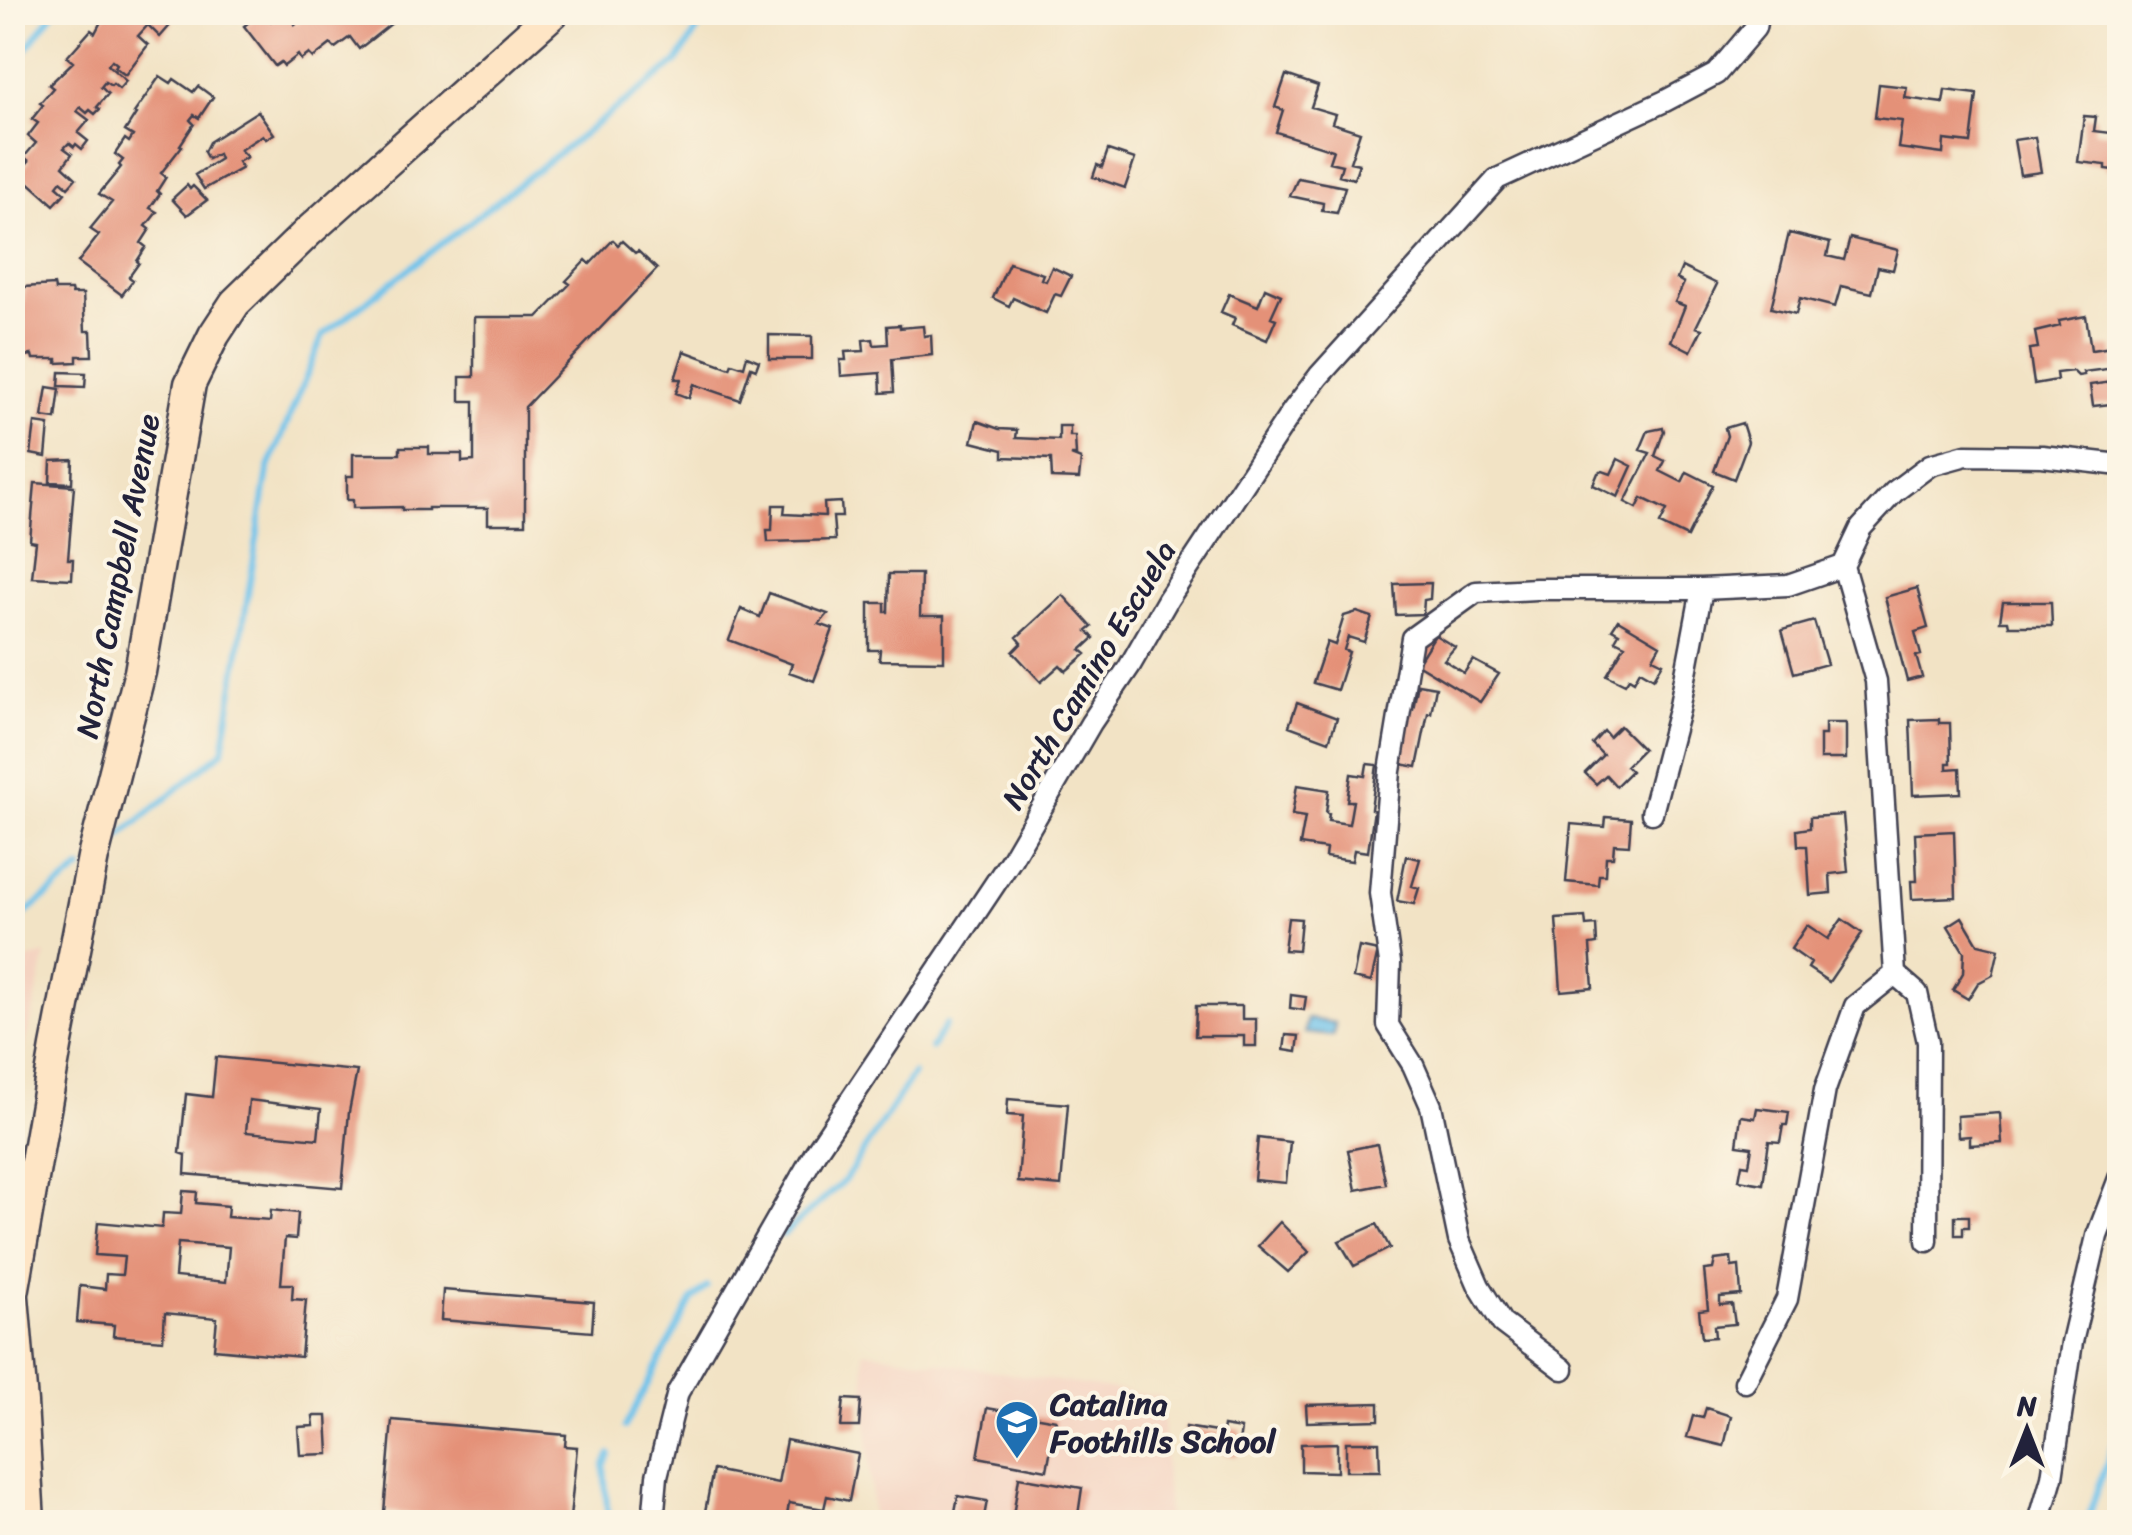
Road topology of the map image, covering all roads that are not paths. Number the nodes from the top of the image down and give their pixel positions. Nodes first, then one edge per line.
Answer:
1 (554, 12) edge
2 (1758, 12) edge
3 (2120, 465) edge
4 (1843, 566) junction
5 (1702, 589) junction
6 (1652, 813) dead end
7 (1895, 974) junction
8 (2120, 1176) edge
9 (1927, 1241) dead end
10 (13, 1298) edge
11 (1563, 1369) dead end
12 (1745, 1382) dead end
13 (29, 1522) edge
14 (653, 1522) edge
15 (2039, 1522) edge

1 - 10 main road, North Campbell Avenue
2 - 14 street, North Camino Escuela
3 - 4 street
4 - 5 street
4 - 7 street
5 - 6 street
5 - 11 street
7 - 9 street
7 - 12 street
8 - 15 street
10 - 13 main road, North Campbell Avenue

